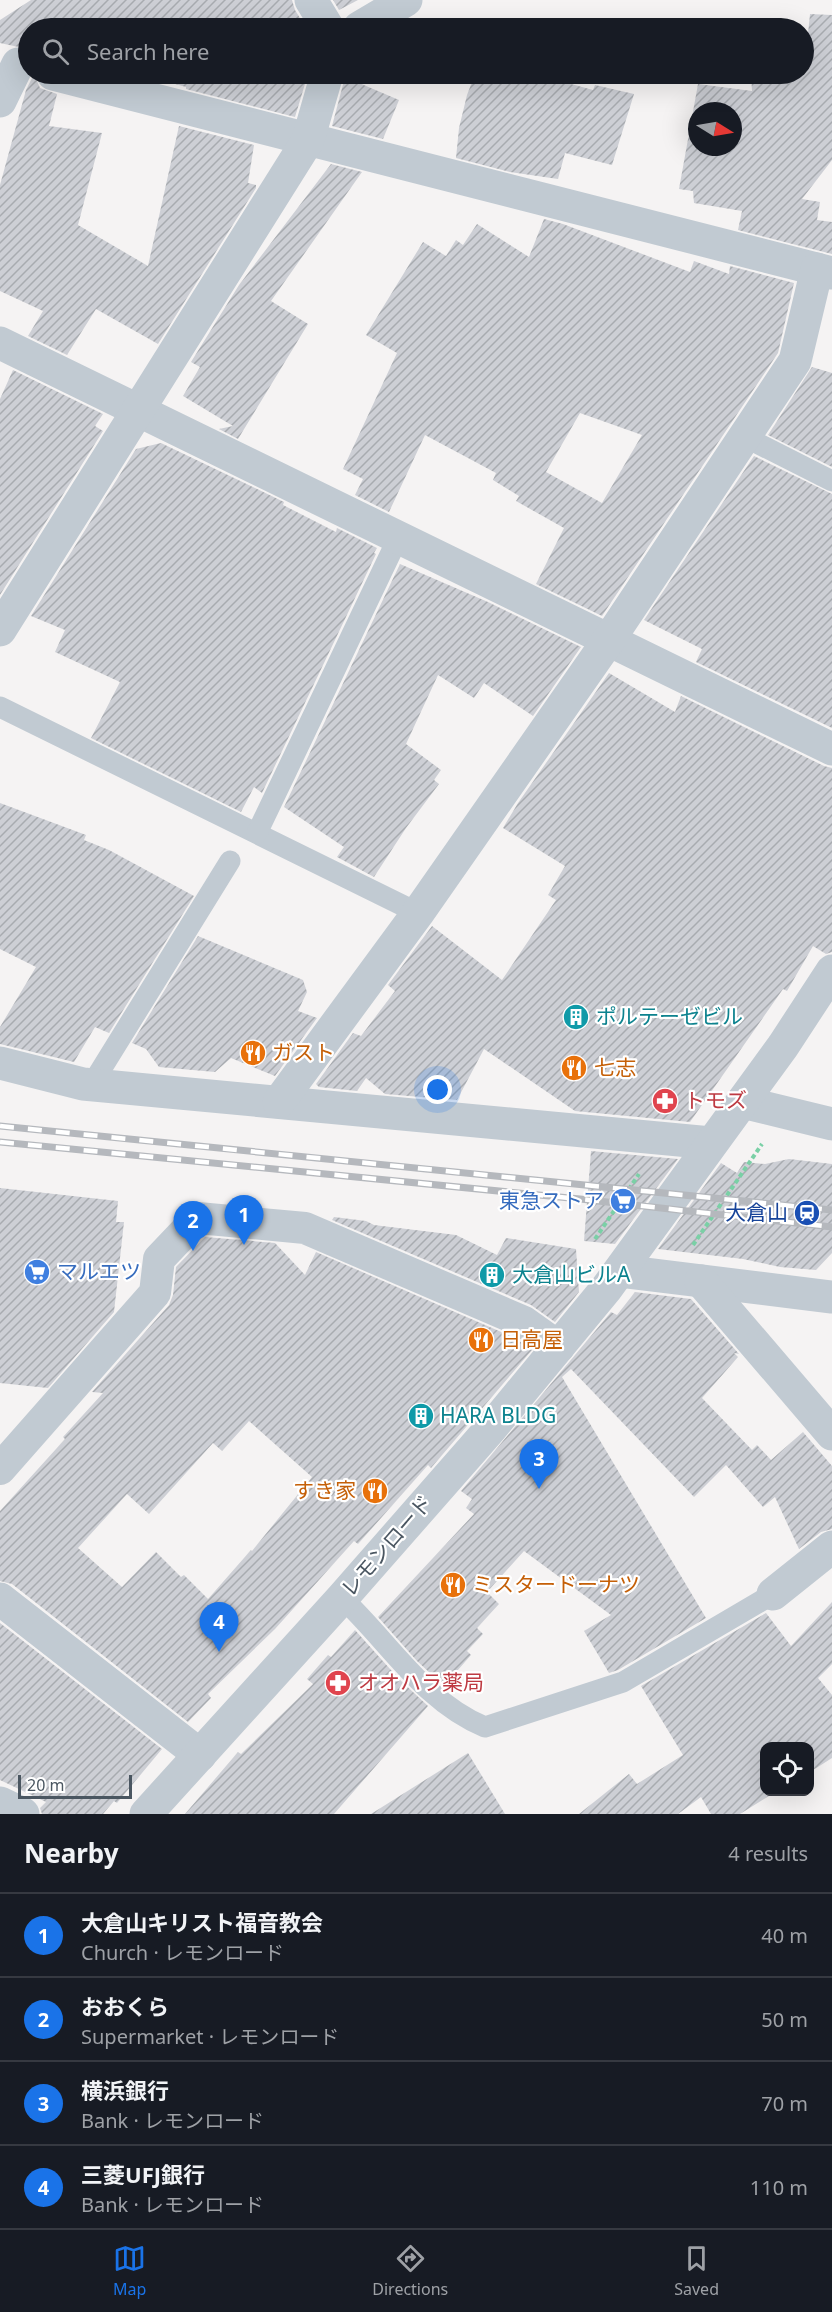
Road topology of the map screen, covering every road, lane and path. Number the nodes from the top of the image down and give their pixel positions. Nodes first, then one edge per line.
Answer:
1 (311, 0) edge
2 (406, 0) edge
3 (322, 18) edge
4 (376, 18) edge
5 (15, 63) edge
6 (92, 84) edge
7 (324, 84) edge
8 (0, 101) edge
9 (308, 140) junction
10 (824, 271) edge
11 (0, 343) edge
12 (139, 409) junction
13 (744, 437) junction
14 (832, 481) edge
15 (398, 538) junction
16 (0, 630) edge
17 (608, 641) junction
18 (0, 707) edge
19 (832, 748) edge
20 (257, 833) junction
21 (230, 861) dead end
22 (418, 913) junction
23 (832, 971) edge
24 (822, 1004) edge
25 (0, 1063) edge
26 (92, 1084) junction
27 (279, 1102) junction
28 (742, 1102) junction
29 (832, 1124) edge
30 (711, 1143) junction
31 (620, 1271) junction
32 (701, 1281) junction
33 (832, 1297) edge
34 (559, 1347) junction
35 (832, 1434) edge
36 (0, 1469) edge
37 (832, 1547) edge
38 (773, 1594) joint
39 (342, 1598) junction
40 (0, 1599) edge
41 (200, 1755) junction
42 (0, 1803) edge
43 (23, 1814) edge
44 (146, 1814) edge

1 - 3 street
2 - 4 street
5 - 8 street
6 - 9 street
7 - 9 street
9 - 10 street
9 - 12 street
10 - 13 street
11 - 12 street
12 - 15 street
12 - 16 street
13 - 14 lane
13 - 17 street
15 - 17 street
15 - 20 lane
17 - 19 street
17 - 22 street
18 - 20 lane
20 - 22 lane
21 - 26 lane
22 - 27 street
23 - 24 street, レモンロード
24 - 28 street, レモンロード
25 - 26 street
26 - 27 street
27 - 30 street
28 - 29 street
28 - 30 street, レモンロード
30 - 31 street, レモンロード
31 - 32 street
31 - 34 street, レモンロード
32 - 33 street
32 - 35 street
34 - 36 street
34 - 39 street, レモンロード
37 - 38 street
38 - 39 lane
39 - 41 street, レモンロード
40 - 41 street
41 - 44 street, レモンロード
42 - 43 street

